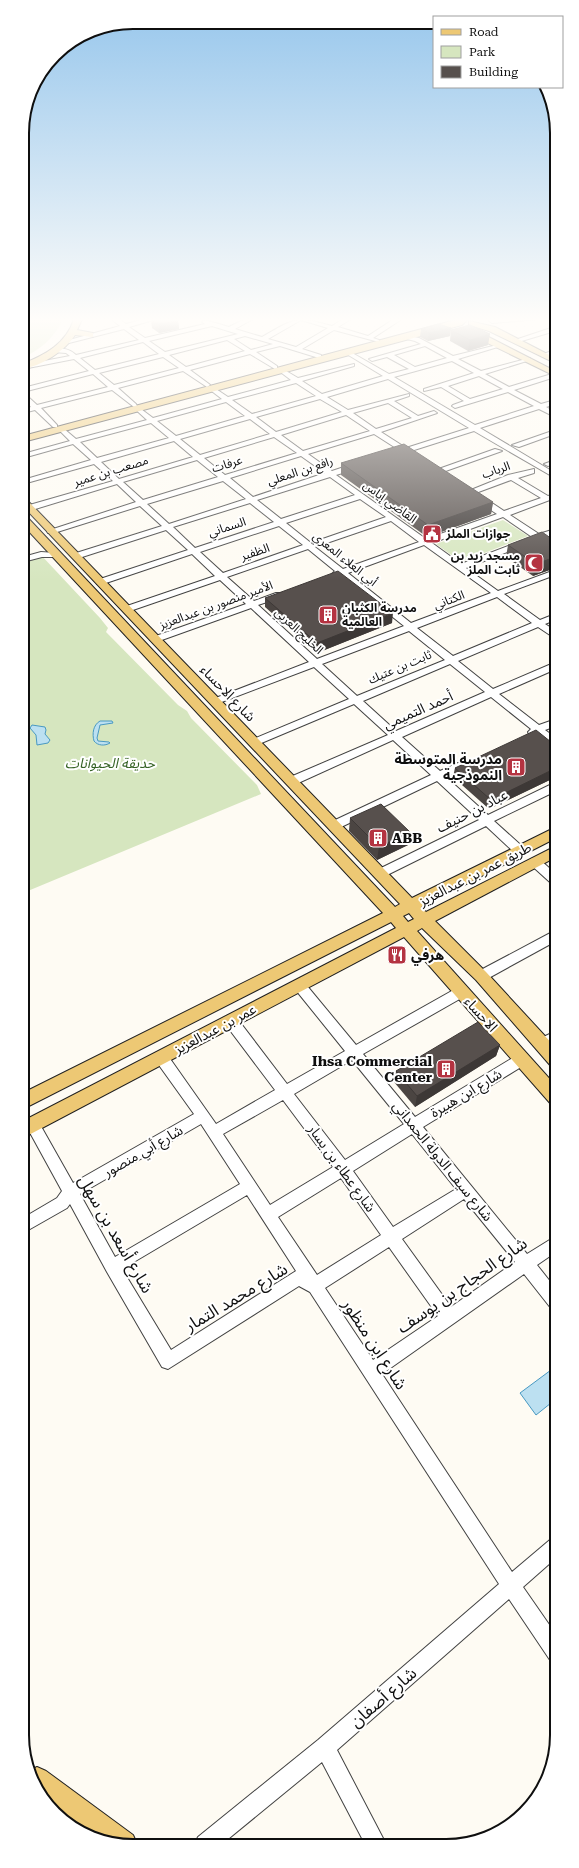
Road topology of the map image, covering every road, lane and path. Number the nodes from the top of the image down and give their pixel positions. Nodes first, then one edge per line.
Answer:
1 (43, 406) edge
2 (138, 406) edge
3 (203, 406) edge
4 (235, 406) edge
5 (285, 406) edge
6 (338, 406) edge
7 (371, 406) edge
8 (398, 406) edge
9 (438, 406) edge
10 (135, 407) junction
11 (540, 407) joint
12 (36, 408) junction
13 (29, 410) edge
14 (550, 412) edge
15 (348, 413) junction
16 (434, 413) dead end
17 (250, 416) junction
18 (417, 418) junction
19 (152, 420) junction
20 (58, 427) junction
21 (474, 428) junction
22 (375, 431) junction
23 (29, 433) edge
24 (550, 434) edge
25 (275, 435) junction
26 (29, 437) edge
27 (174, 438) junction
28 (74, 442) junction
29 (516, 445) dead end
30 (405, 450) junction
31 (498, 451) dead end
32 (29, 454) edge
33 (302, 454) junction
34 (390, 455) edge
35 (198, 457) junction
36 (418, 459) edge
37 (95, 461) junction
38 (368, 462) edge
39 (437, 471) edge
40 (531, 471) dead end
41 (550, 473) edge
42 (330, 474) junction
43 (512, 477) junction
44 (224, 478) junction
45 (29, 480) edge
46 (118, 481) junction
47 (360, 496) junction
48 (550, 497) edge
49 (550, 498) edge
50 (251, 500) junction
51 (29, 503) edge
52 (141, 503) junction
53 (29, 507) edge
54 (504, 515) junction
55 (391, 518) junction
56 (280, 522) junction
57 (29, 526) edge
58 (167, 527) junction
59 (51, 530) junction
60 (550, 533) edge
61 (539, 538) junction
62 (42, 540) junction
63 (426, 542) junction
64 (550, 545) edge
65 (309, 546) junction
66 (193, 551) junction
67 (36, 553) junction
68 (56, 554) junction
69 (29, 555) edge
70 (76, 556) junction
71 (29, 557) edge
72 (460, 567) junction
73 (342, 572) junction
74 (550, 574) edge
75 (221, 577) junction
76 (327, 578) edge
77 (100, 582) junction
78 (286, 592) edge
79 (498, 594) junction
80 (252, 605) junction
81 (127, 609) junction
82 (550, 619) edge
83 (539, 624) junction
84 (410, 627) junction
85 (550, 632) edge
86 (156, 639) junction
87 (451, 660) junction
88 (315, 663) junction
89 (550, 668) edge
90 (492, 693) junction
91 (355, 700) junction
92 (216, 701) junction
93 (550, 725) edge
94 (538, 730) junction
95 (394, 736) junction
96 (524, 737) edge
97 (550, 739) edge
98 (255, 742) junction
99 (481, 757) edge
100 (439, 777) junction
101 (292, 781) junction
102 (550, 789) edge
103 (486, 820) junction
104 (335, 825) junction
105 (550, 835) edge
106 (520, 851) junction
107 (550, 854) edge
108 (535, 862) junction
109 (381, 873) junction
110 (550, 876) edge
111 (400, 893) junction
112 (435, 895) junction
113 (380, 900) junction
114 (412, 906) junction
115 (443, 910) junction
116 (393, 915) junction
117 (424, 920) junction
118 (378, 922) junction
119 (437, 931) junction
120 (411, 935) junction
121 (550, 938) edge
122 (386, 940) junction
123 (481, 976) junction
124 (299, 985) junction
125 (461, 992) junction
126 (231, 1021) junction
127 (550, 1039) edge
128 (542, 1044) junction
129 (355, 1051) junction
130 (550, 1053) edge
131 (162, 1057) junction
132 (521, 1060) junction
133 (284, 1091) junction
134 (550, 1091) edge
135 (29, 1099) edge
136 (204, 1116) junction
137 (414, 1125) junction
138 (29, 1127) edge
139 (29, 1130) edge
140 (214, 1132) junction
141 (343, 1169) junction
142 (249, 1186) junction
143 (466, 1190) junction
144 (70, 1192) junction
145 (268, 1215) junction
146 (29, 1223) edge
147 (393, 1238) junction
148 (550, 1247) edge
149 (526, 1264) junction
150 (112, 1267) junction
151 (314, 1286) junction
152 (550, 1294) edge
153 (449, 1318) junction
154 (168, 1361) joint
155 (370, 1372) junction
156 (550, 1550) edge
157 (511, 1586) junction
158 (550, 1642) edge
159 (324, 1747) junction
160 (41, 1783) edge
161 (115, 1837) edge
162 (211, 1839) edge
163 (373, 1839) edge

1 - 12 street
2 - 10 main road
3 - 19 street
4 - 17 street, القاضي إياس
5 - 17 street
6 - 15 street
7 - 15 street, مصعب بن عمير
8 - 18 street
9 - 21 street
10 - 19 street, أبي العلاء المعري
10 - 20 main road
11 - 14 street
11 - 21 street
12 - 13 street
12 - 20 street, الخليج العربي
15 - 22 street
15 - 25 street, مصعب بن عمير
16 - 18 street, عرفات
17 - 25 street, القاضي إياس
17 - 27 street
18 - 22 street, عرفات
19 - 27 street, أبي العلاء المعري
19 - 28 street
20 - 23 main road
20 - 26 main road
20 - 28 street, الخليج العربي
21 - 30 street
21 - 41 street
22 - 30 street
22 - 33 street, عرفات
24 - 29 street
25 - 33 street, القاضي إياس
25 - 35 street, مصعب بن عمير
27 - 35 street, أبي العلاء المعري
27 - 37 street
28 - 32 street
28 - 37 street, الخليج العربي
30 - 34 street
30 - 36 street
31 - 39 street
33 - 42 street, القاضي إياس
33 - 44 street, عرفات
35 - 44 street, أبي العلاء المعري
35 - 46 street, مصعب بن عمير
37 - 45 street
37 - 46 street, الخليج العربي
38 - 42 street, رافع بن المعلي
40 - 43 street, الرباب
42 - 47 street, القاضي إياس
42 - 50 street, رافع بن المعلي
43 - 48 street
43 - 54 street, الرباب
44 - 50 street, أبي العلاء المعري
44 - 52 street, عرفات
46 - 51 street, مصعب بن عمير
46 - 52 street, الخليج العربي
47 - 55 street, القاضي إياس
47 - 56 street, السماني
49 - 54 street
50 - 56 street, أبي العلاء المعري
50 - 58 street, رافع بن المعلي
52 - 58 street, الخليج العربي
52 - 59 street, عرفات
53 - 59 main road, شارع الاحساء
54 - 61 street
54 - 63 street
55 - 63 street, القاضي إياس
55 - 65 street, الظفير
56 - 65 street, أبي العلاء المعري
56 - 66 street, السماني
57 - 62 main road
58 - 66 street, الخليج العربي
58 - 70 street, رافع بن المعلي
59 - 70 main road, شارع الاحساء
60 - 61 street
61 - 64 street
61 - 72 street
62 - 67 street
62 - 68 main road
63 - 72 street, القاضي إياس
63 - 73 street
65 - 73 street, أبي العلاء المعري
65 - 75 street, الظفير
66 - 75 street, الخليج العربي
66 - 77 street, السماني
67 - 68 street
67 - 69 street
67 - 71 street
68 - 113 main road
70 - 77 main road, شارع الاحساء
72 - 79 street, القاضي إياس
73 - 76 street
73 - 84 street, أبي العلاء المعري
74 - 79 street, الكتاني
75 - 80 street, الخليج العربي
75 - 81 street, الظفير
77 - 81 main road, شارع الاحساء
78 - 80 street, الأمير منصور بن عبدالعزيز
79 - 83 street, القاضي إياس
79 - 84 street, الكتاني
80 - 86 street, الأمير منصور بن عبدالعزيز
80 - 88 street, الخليج العربي
81 - 86 main road, شارع الاحساء
82 - 83 street, ثابت بن عتيك
83 - 85 street, القاضي إياس
83 - 87 street, ثابت بن عتيك
84 - 87 street, أبي العلاء المعري
84 - 88 street, الكتاني
86 - 92 main road, شارع الاحساء
87 - 90 street, أبي العلاء المعري
87 - 91 street, ثابت بن عتيك
88 - 91 street, الخليج العربي
88 - 92 street, الكتاني
89 - 90 street, أحمد التميمي
90 - 94 street, أبي العلاء المعري
90 - 95 street, أحمد التميمي
91 - 95 street, الخليج العربي
91 - 98 street, ثابت بن عتيك
92 - 98 main road, شارع الاحساء
93 - 94 street
94 - 96 street
94 - 97 street, أبي العلاء المعري
95 - 100 street, الخليج العربي
95 - 101 street, أحمد التميمي
98 - 101 main road, شارع الاحساء
99 - 100 street
100 - 103 street, الخليج العربي
100 - 104 street
101 - 104 main road, شارع الاحساء
102 - 103 street, عباد بن حنيف
103 - 106 street, الخليج العربي
103 - 109 street, عباد بن حنيف
104 - 109 main road, شارع الاحساء
105 - 106 main road, طريق عمر بن عبدالعزيز
106 - 112 main road, طريق عمر بن عبدالعزيز
107 - 108 main road, طريق عمر بن عبدالعزيز
108 - 110 street
108 - 115 main road, طريق عمر بن عبدالعزيز
109 - 111 main road, شارع الاحساء
111 - 113 main road
111 - 114 main road, شارع الاحساء
112 - 114 main road, طريق عمر بن عبدالعزيز
112 - 115 main road
113 - 116 main road
114 - 116 main road, طريق عمر بن عبدالعزيز
114 - 117 main road, الاحساء
115 - 117 main road, طريق عمر بن عبدالعزيز
116 - 118 main road, عمر بن عبدالعزيز
116 - 120 main road, الاحساء
117 - 119 main road, الاحساء
117 - 120 main road, طريق عمر بن عبدالعزيز
118 - 122 main road
118 - 135 main road, عمر بن عبدالعزيز
119 - 120 main road
119 - 123 main road, الاحساء
120 - 122 main road, عمر بن عبدالعزيز
120 - 125 main road, الاحساء
121 - 123 street
122 - 124 main road, عمر بن عبدالعزيز
123 - 128 main road, الاحساء
124 - 126 main road, عمر بن عبدالعزيز
124 - 129 street, شارع سيف الدولة الحمداني
125 - 129 street
125 - 132 main road, الاحساء
126 - 131 main road, عمر بن عبدالعزيز
126 - 133 street, شارع عطاء بن يسار
127 - 128 street
128 - 130 main road, الاحساء
129 - 133 street
129 - 137 street, شارع سيف الدولة الحمداني
131 - 136 street, شارع ابن منظور
131 - 138 main road, عمر بن عبدالعزيز
132 - 134 main road, الاحساء
132 - 137 street, شارع ابن هبيرة
133 - 140 street
133 - 141 street, شارع عطاء بن يسار
136 - 140 street, شارع ابن منظور
136 - 144 street, شارع أبي منصور
137 - 141 street, شارع ابن هبيرة
137 - 143 street, شارع سيف الدولة الحمداني
139 - 144 street, شارع أسعد بن سهل
140 - 142 street, شارع ابن منظور
141 - 145 street, شارع ابن هبيرة
141 - 147 street, شارع عطاء بن يسار
142 - 145 street, شارع ابن منظور
142 - 150 street
143 - 147 street
143 - 149 street, شارع سيف الدولة الحمداني
144 - 146 street, شارع أبي منصور
144 - 150 street, شارع أسعد بن سهل
145 - 151 street, شارع ابن منظور
147 - 151 street
147 - 153 street, شارع عطاء بن يسار
148 - 149 street, شارع الحجاج بن يوسف
149 - 152 street, شارع سيف الدولة الحمداني
149 - 153 street, شارع الحجاج بن يوسف
150 - 154 street, شارع أسعد بن سهل
151 - 154 street, شارع محمد التمار
151 - 155 street, شارع ابن منظور
153 - 155 street, شارع الحجاج بن يوسف
155 - 157 street, شارع ابن منظور
156 - 157 street, شارع أصفان
157 - 158 street, شارع ابن منظور
157 - 159 street, شارع أصفان
159 - 162 street, شارع أصفان
159 - 163 street
160 - 161 main road

